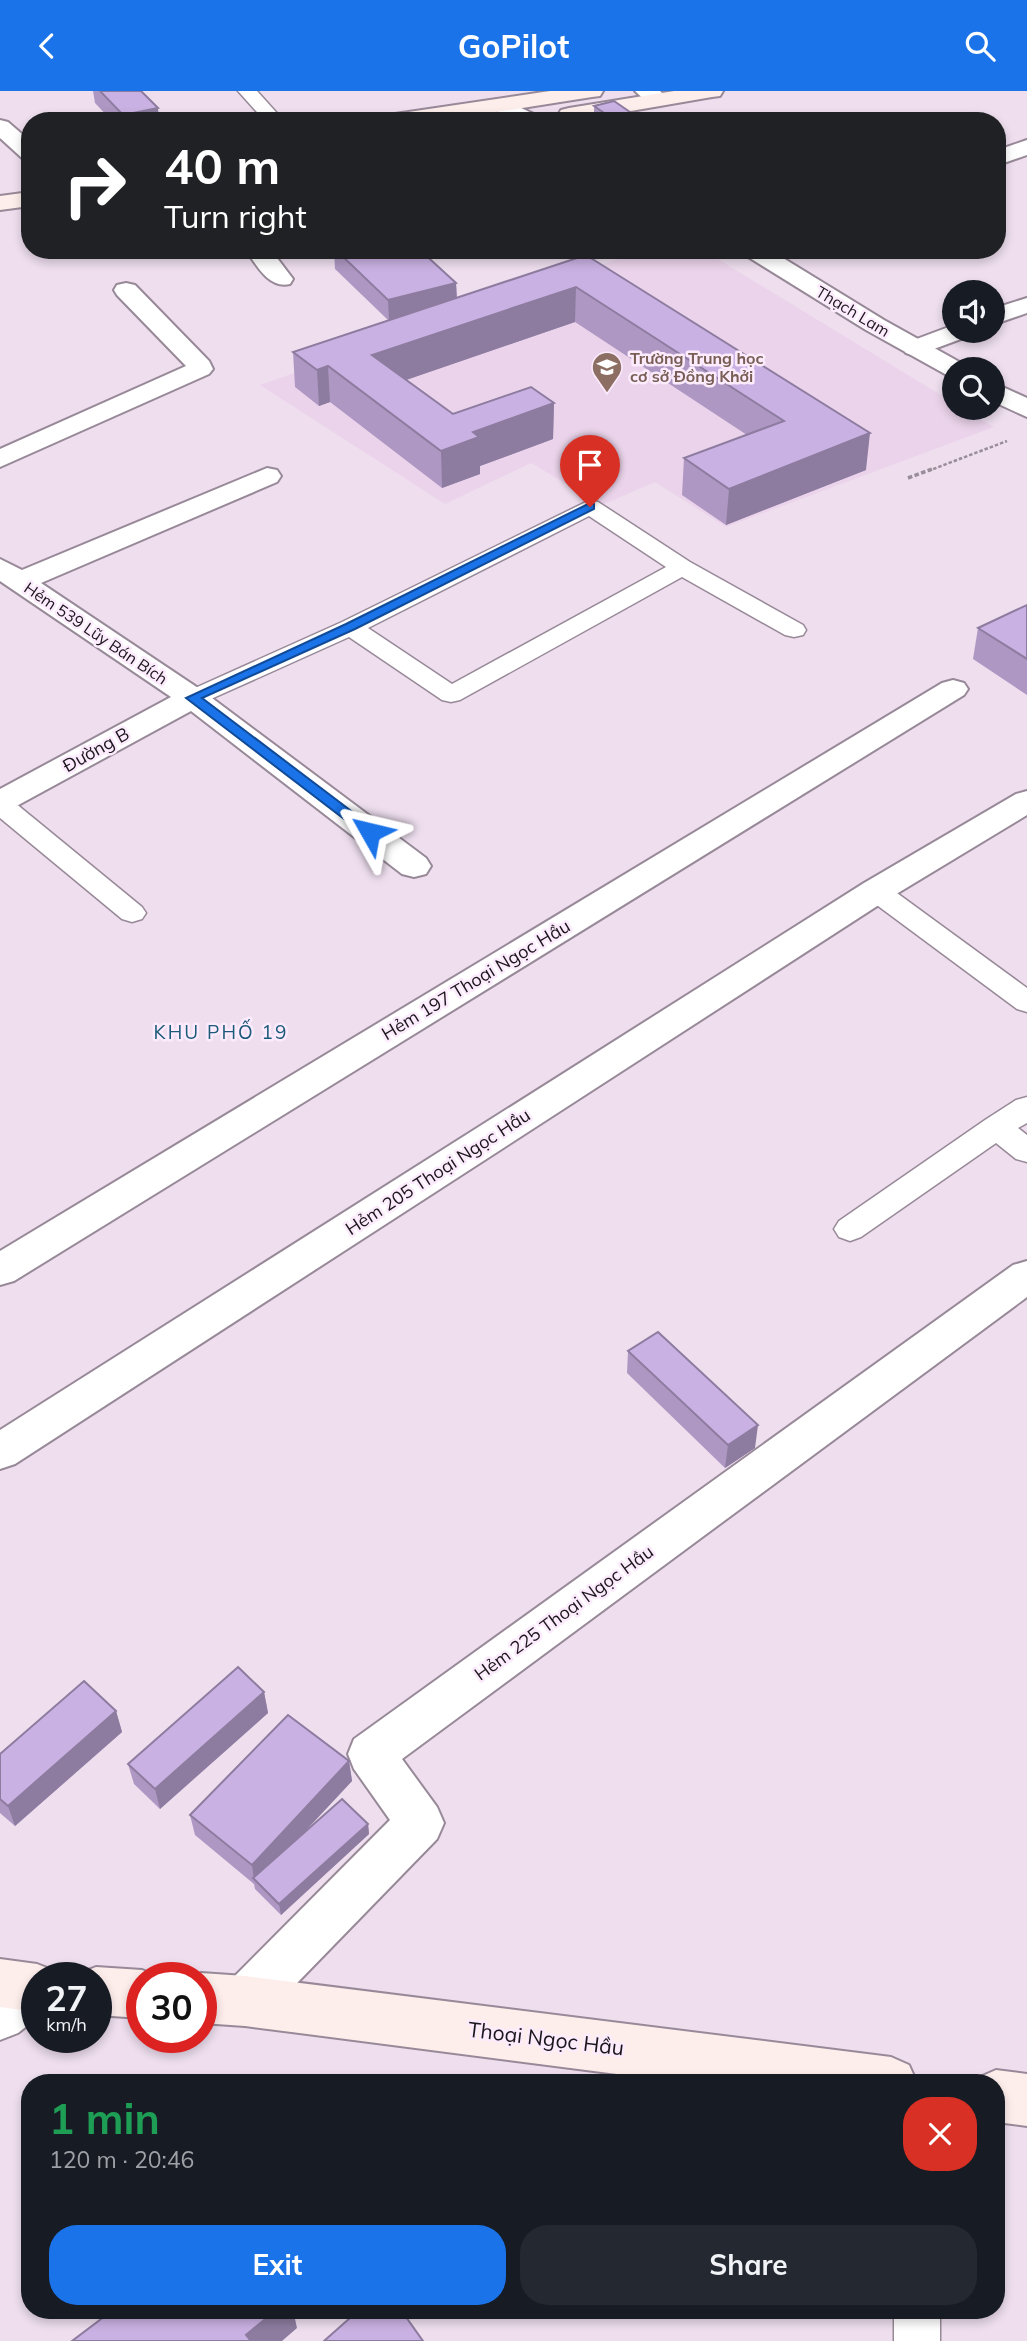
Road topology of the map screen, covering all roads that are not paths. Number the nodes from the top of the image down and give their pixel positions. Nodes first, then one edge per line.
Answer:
1 (247, 91) edge
2 (592, 91) edge
3 (712, 91) edge
4 (652, 95) edge
5 (502, 105) junction
6 (267, 112) edge
7 (455, 112) edge
8 (515, 112) edge
9 (573, 112) edge
10 (0, 127) edge
11 (21, 145) edge
12 (1027, 148) edge
13 (1006, 155) edge
14 (21, 200) edge
15 (0, 203) edge
16 (265, 259) edge
17 (768, 259) edge
18 (281, 279) dead end
19 (126, 290) dead end
20 (1027, 305) edge
21 (1005, 313) edge
22 (942, 338) edge
23 (915, 348) junction
24 (942, 363) edge
25 (1005, 397) edge
26 (1027, 409) edge
27 (0, 459) edge
28 (267, 476) dead end
29 (682, 567) junction
30 (10, 575) edge
31 (351, 627) junction
32 (794, 630) dead end
33 (953, 689) dead end
34 (193, 698) junction
35 (1027, 801) edge
36 (0, 803) edge
37 (414, 866) dead end
38 (876, 891) junction
39 (132, 913) dead end
40 (1027, 1002) edge
41 (1027, 1108) edge
42 (996, 1128) junction
43 (1027, 1151) edge
44 (849, 1229) dead end
45 (0, 1270) edge
46 (1027, 1276) edge
47 (0, 1452) edge
48 (223, 2000) edge
49 (819, 2074) edge
50 (1005, 2097) edge
51 (1027, 2100) edge
52 (917, 2319) edge
53 (917, 2341) edge

1 - 6 lane
2 - 5 main road
3 - 4 main road
4 - 9 main road
5 - 7 main road
5 - 8 street
10 - 11 street
12 - 13 street
14 - 15 main road
16 - 18 street
17 - 23 street, Thạch Lam
19 - 27 street
20 - 21 street
22 - 23 street
23 - 24 street, Thạch Lam
25 - 26 street
28 - 30 street
29 - 31 lane
29 - 31 lane
29 - 32 lane
30 - 34 street, Hẻm 539 Lũy Bán Bích
31 - 34 lane
33 - 45 street, Hẻm 197 Thoại Ngọc Hầu
34 - 36 street, Đường B
34 - 37 street, Hẻm 539 Lũy Bán Bích
35 - 38 street, Hẻm 205 Thoại Ngọc Hầu
36 - 39 lane
38 - 40 lane
38 - 47 street, Hẻm 205 Thoại Ngọc Hầu
41 - 42 lane
42 - 43 lane
42 - 44 lane
46 - 48 street, Hẻm 225 Thoại Ngọc Hầu
48 - 49 main road, Thoại Ngọc Hầu
50 - 51 main road
52 - 53 lane

